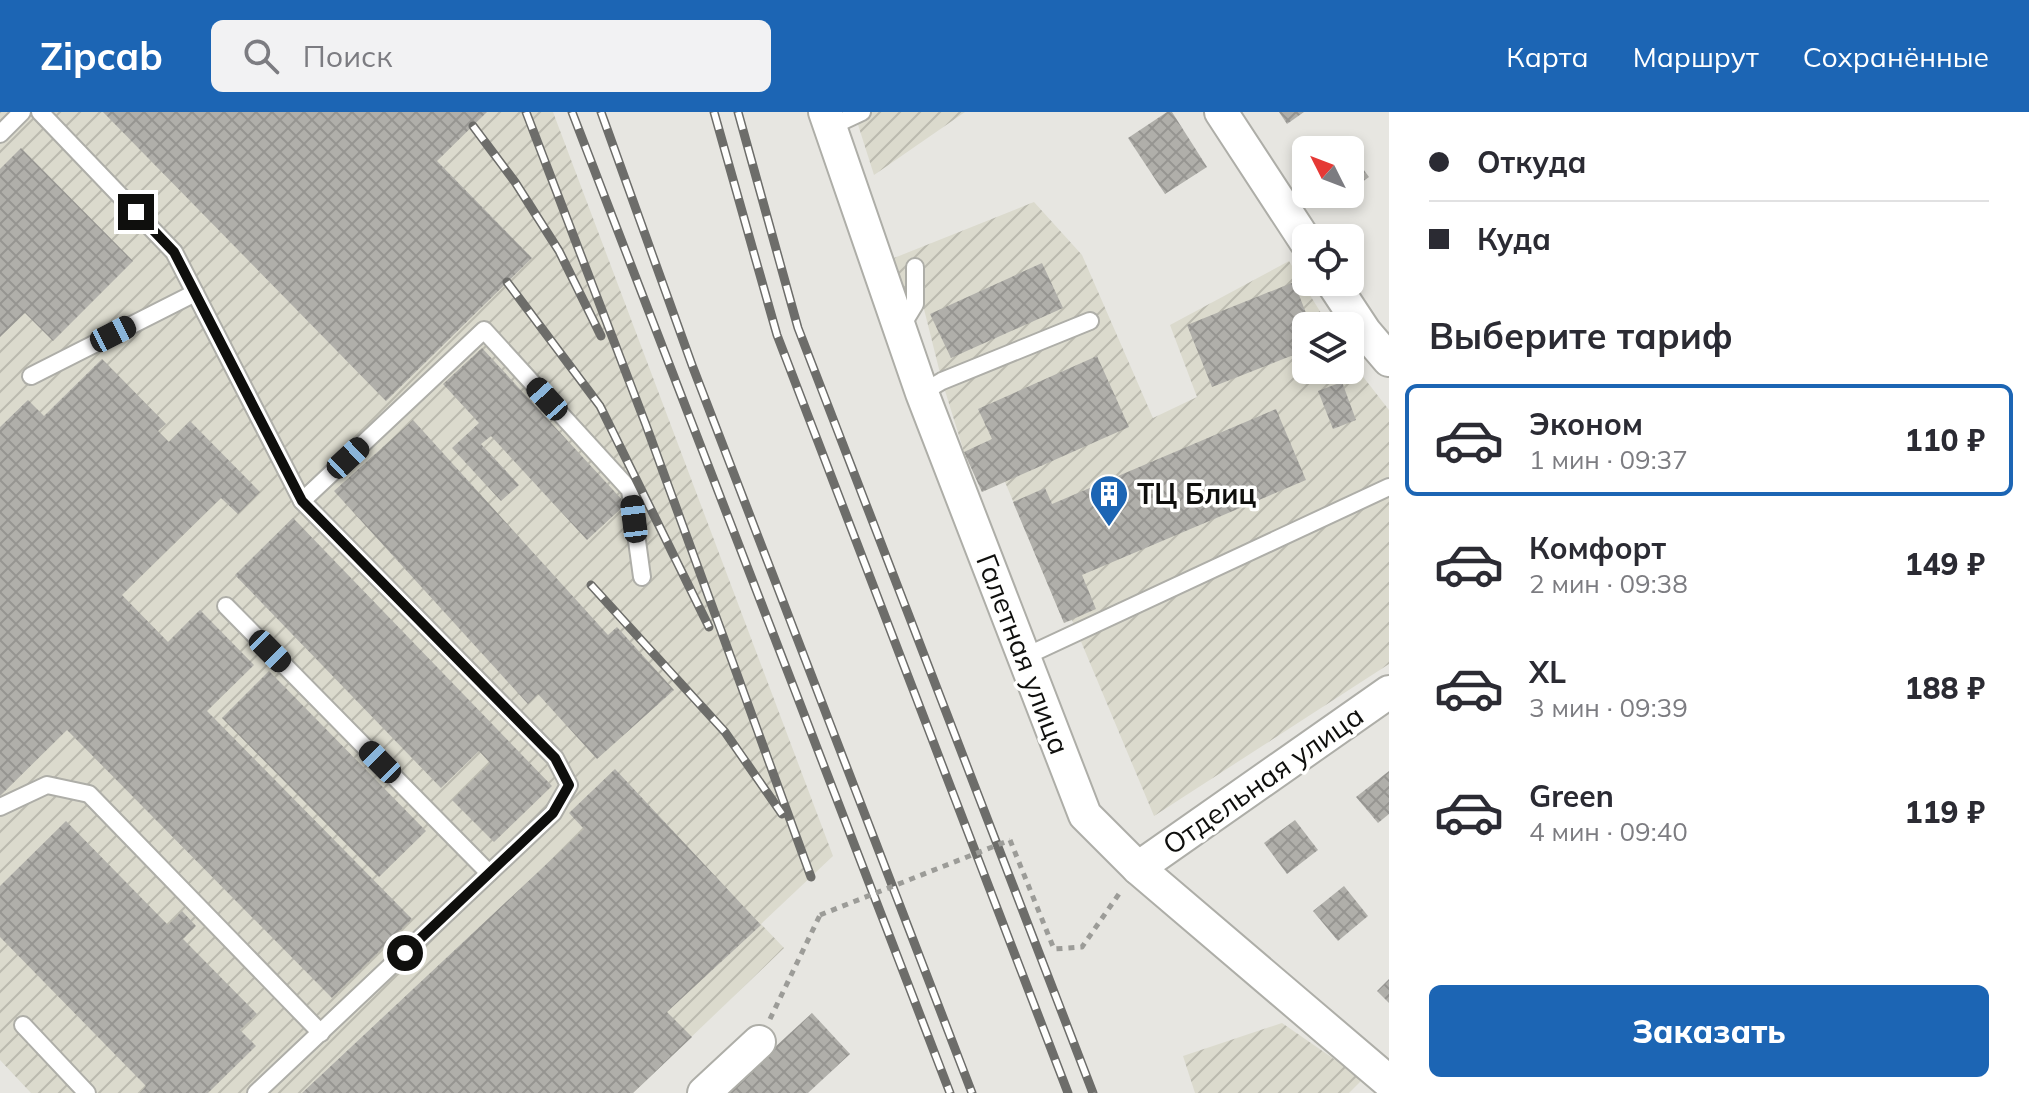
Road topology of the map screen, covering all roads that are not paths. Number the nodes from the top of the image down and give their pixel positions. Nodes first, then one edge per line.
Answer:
1 (22, 112) edge
2 (40, 112) edge
3 (862, 112) edge
4 (1221, 112) edge
5 (828, 120) edge
6 (0, 134) edge
7 (1294, 224) edge
8 (915, 267) dead end
9 (195, 293) junction
10 (1341, 296) edge
11 (1090, 321) dead end
12 (900, 329) junction
13 (1389, 360) edge
14 (31, 376) dead end
15 (922, 393) junction
16 (1389, 487) edge
17 (302, 501) junction
18 (642, 577) dead end
19 (226, 606) dead end
20 (1024, 657) junction
21 (1386, 700) edge
22 (0, 807) edge
23 (1138, 868) junction
24 (489, 873) junction
25 (23, 1025) dead end
26 (321, 1033) junction
27 (759, 1042) road end
28 (1389, 1082) edge
29 (87, 1093) edge
30 (256, 1093) edge
31 (704, 1093) edge

1 - 6 lane
2 - 9 lane
3 - 5 lane
4 - 7 street
5 - 12 street, Галетная улица
8 - 12 lane
9 - 14 lane
9 - 17 lane
10 - 13 street
11 - 15 lane
12 - 15 street, Галетная улица
15 - 20 street, Галетная улица
16 - 20 lane
17 - 18 lane
17 - 24 lane
19 - 24 lane
20 - 23 street, Галетная улица
21 - 23 street, Отдельная улица
22 - 26 lane
23 - 28 street, Галетная улица
24 - 26 lane
25 - 29 lane
26 - 30 lane
27 - 31 street

